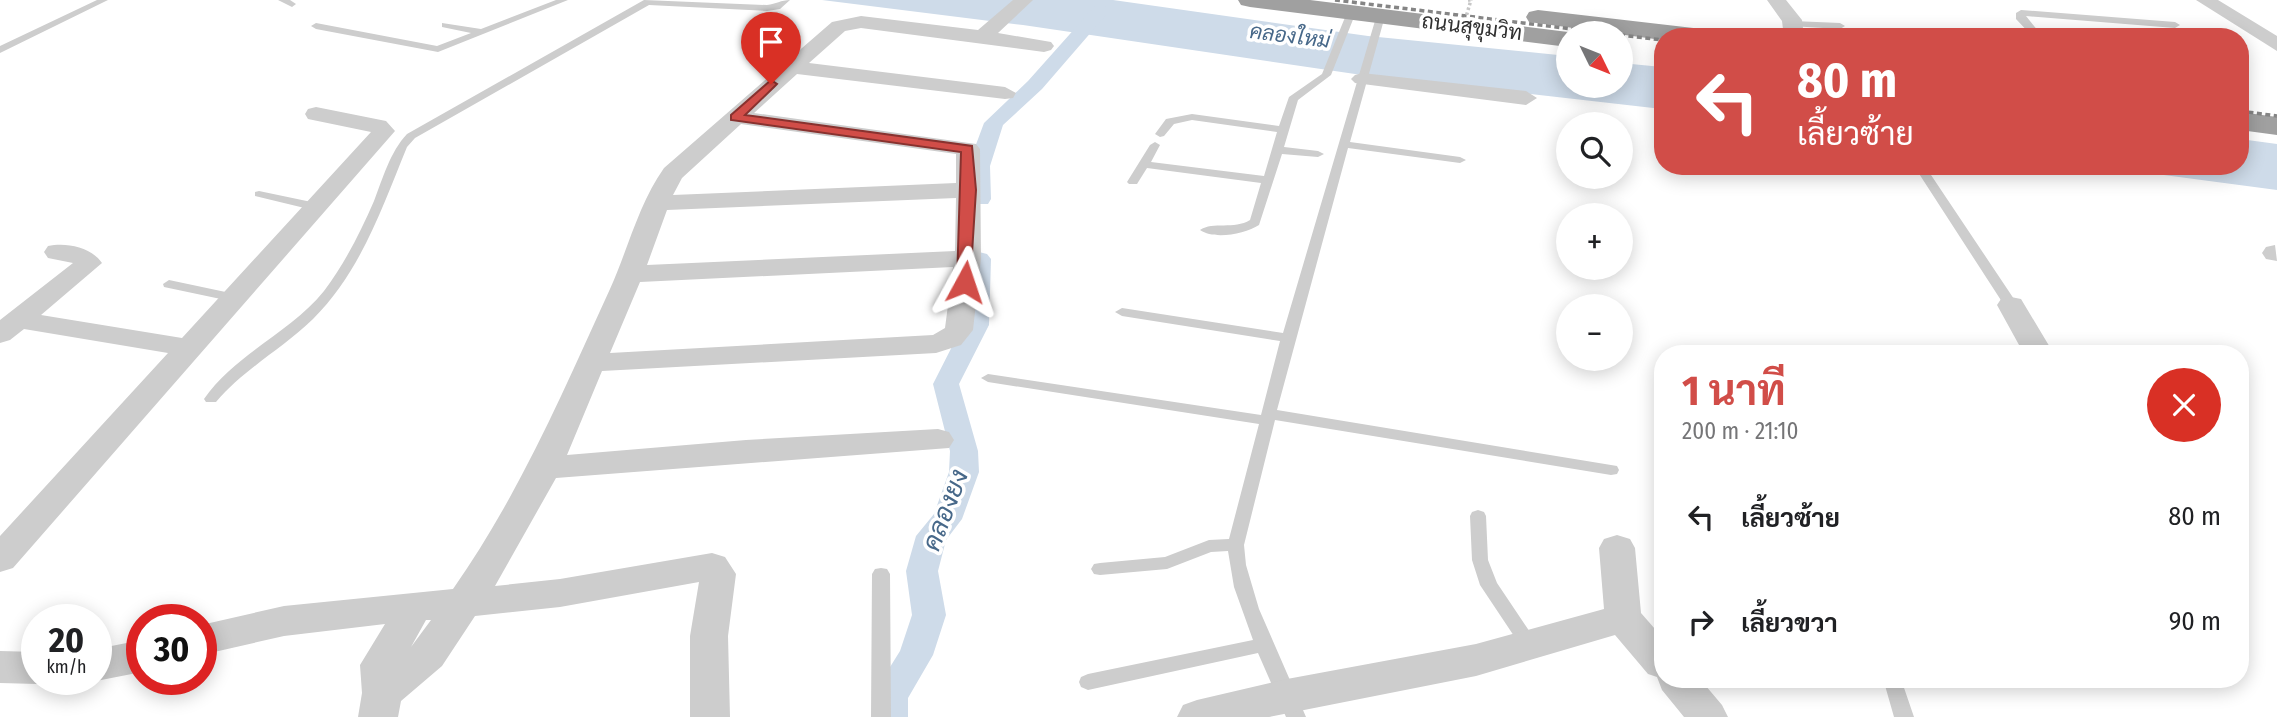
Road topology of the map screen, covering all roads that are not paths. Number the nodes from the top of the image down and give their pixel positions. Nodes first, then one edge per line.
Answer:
1 (104, 0) edge
2 (282, 0) edge
3 (564, 0) edge
4 (786, 0) edge
5 (1024, 0) edge
6 (1250, 0) edge
7 (1776, 0) edge
8 (2205, 0) edge
9 (292, 4) dead end
10 (1382, 15) edge
11 (1347, 18) junction
12 (444, 25) dead end
13 (2175, 25) dead end
14 (316, 26) dead end
15 (1840, 26) dead end
16 (1793, 28) edge
17 (1817, 28) edge
18 (2030, 28) edge
19 (2249, 28) edge
20 (2249, 28) edge
21 (482, 32) junction
22 (986, 32) junction
23 (1654, 34) edge
24 (1556, 37) edge
25 (1044, 46) dead end
26 (2277, 46) edge
27 (1633, 47) edge
28 (1654, 49) edge
29 (0, 50) edge
30 (789, 67) junction
31 (1362, 78) junction
32 (1005, 93) dead end
33 (1526, 98) dead end
34 (2249, 101) edge
35 (2277, 104) edge
36 (316, 114) dead end
37 (736, 117) junction
38 (2249, 122) edge
39 (2277, 126) edge
40 (1284, 130) junction
41 (1343, 144) junction
42 (1277, 150) junction
43 (1318, 155) dead end
44 (1460, 160) dead end
45 (1144, 164) junction
46 (1925, 175) edge
47 (1268, 180) junction
48 (1133, 182) dead end
49 (969, 190) junction
50 (259, 194) dead end
51 (657, 203) junction
52 (317, 207) junction
53 (1206, 230) dead end
54 (57, 252) dead end
55 (968, 258) junction
56 (630, 274) junction
57 (169, 284) dead end
58 (235, 298) junction
59 (2011, 305) joint
60 (1122, 312) dead end
61 (9, 327) edge
62 (1289, 338) junction
63 (2034, 345) edge
64 (190, 348) junction
65 (589, 363) junction
66 (988, 378) dead end
67 (211, 399) dead end
68 (1269, 417) junction
69 (938, 440) dead end
70 (545, 468) junction
71 (1611, 471) dead end
72 (1478, 516) dead end
73 (1236, 545) junction
74 (1617, 548) dead end
75 (0, 559) edge
76 (1100, 569) dead end
77 (881, 574) dead end
78 (466, 597) junction
79 (415, 607) junction
80 (1623, 618) junction
81 (217, 636) edge
82 (1266, 644) junction
83 (1530, 646) junction
84 (1654, 654) edge
85 (0, 667) edge
86 (21, 668) edge
87 (1088, 682) dead end
88 (1683, 688) edge
89 (1895, 688) edge
90 (380, 705) edge
91 (1291, 706) edge
92 (710, 717) edge
93 (881, 717) edge
94 (1197, 717) edge
95 (1707, 717) edge
96 (1904, 717) edge

1 - 29 lane
2 - 9 lane
3 - 21 lane
4 - 67 lane
5 - 22 street
6 - 11 highway, ถนนสุขุมวิท
7 - 16 street
8 - 19 street
10 - 11 highway, ถนนสุขุมวิท
10 - 23 highway, ถนนสุขุมวิท
10 - 24 highway, ถนนสุขุมวิท
10 - 31 lane
11 - 40 lane
12 - 21 lane
13 - 18 lane
14 - 21 lane
15 - 17 lane
20 - 26 street
22 - 25 street
22 - 30 street
27 - 28 highway
30 - 32 street
30 - 37 street
31 - 33 street
31 - 41 lane
34 - 35 highway
36 - 52 street
37 - 49 street
37 - 51 street
38 - 39 highway
40 - 42 lane
40 - 45 lane
41 - 44 lane
41 - 62 lane
42 - 43 lane
42 - 47 lane
45 - 47 lane
45 - 48 lane
46 - 59 lane
47 - 53 lane
49 - 51 street
49 - 55 street
50 - 52 lane
51 - 56 street
52 - 58 street
54 - 61 street
55 - 56 street
55 - 65 street
56 - 65 street
57 - 58 lane
58 - 64 street
59 - 63 street
60 - 62 lane
61 - 64 street
62 - 68 lane
64 - 75 street
65 - 70 street
66 - 68 lane
68 - 71 lane
68 - 73 lane
69 - 70 street
70 - 78 street
72 - 83 lane
73 - 76 lane
73 - 82 lane
74 - 80 street
77 - 93 lane
78 - 79 street
78 - 90 street
78 - 92 street
79 - 81 street
79 - 90 street
80 - 83 street
80 - 84 street
82 - 87 lane
82 - 91 lane
83 - 91 street
85 - 86 street
88 - 95 street
89 - 96 lane
91 - 94 street

